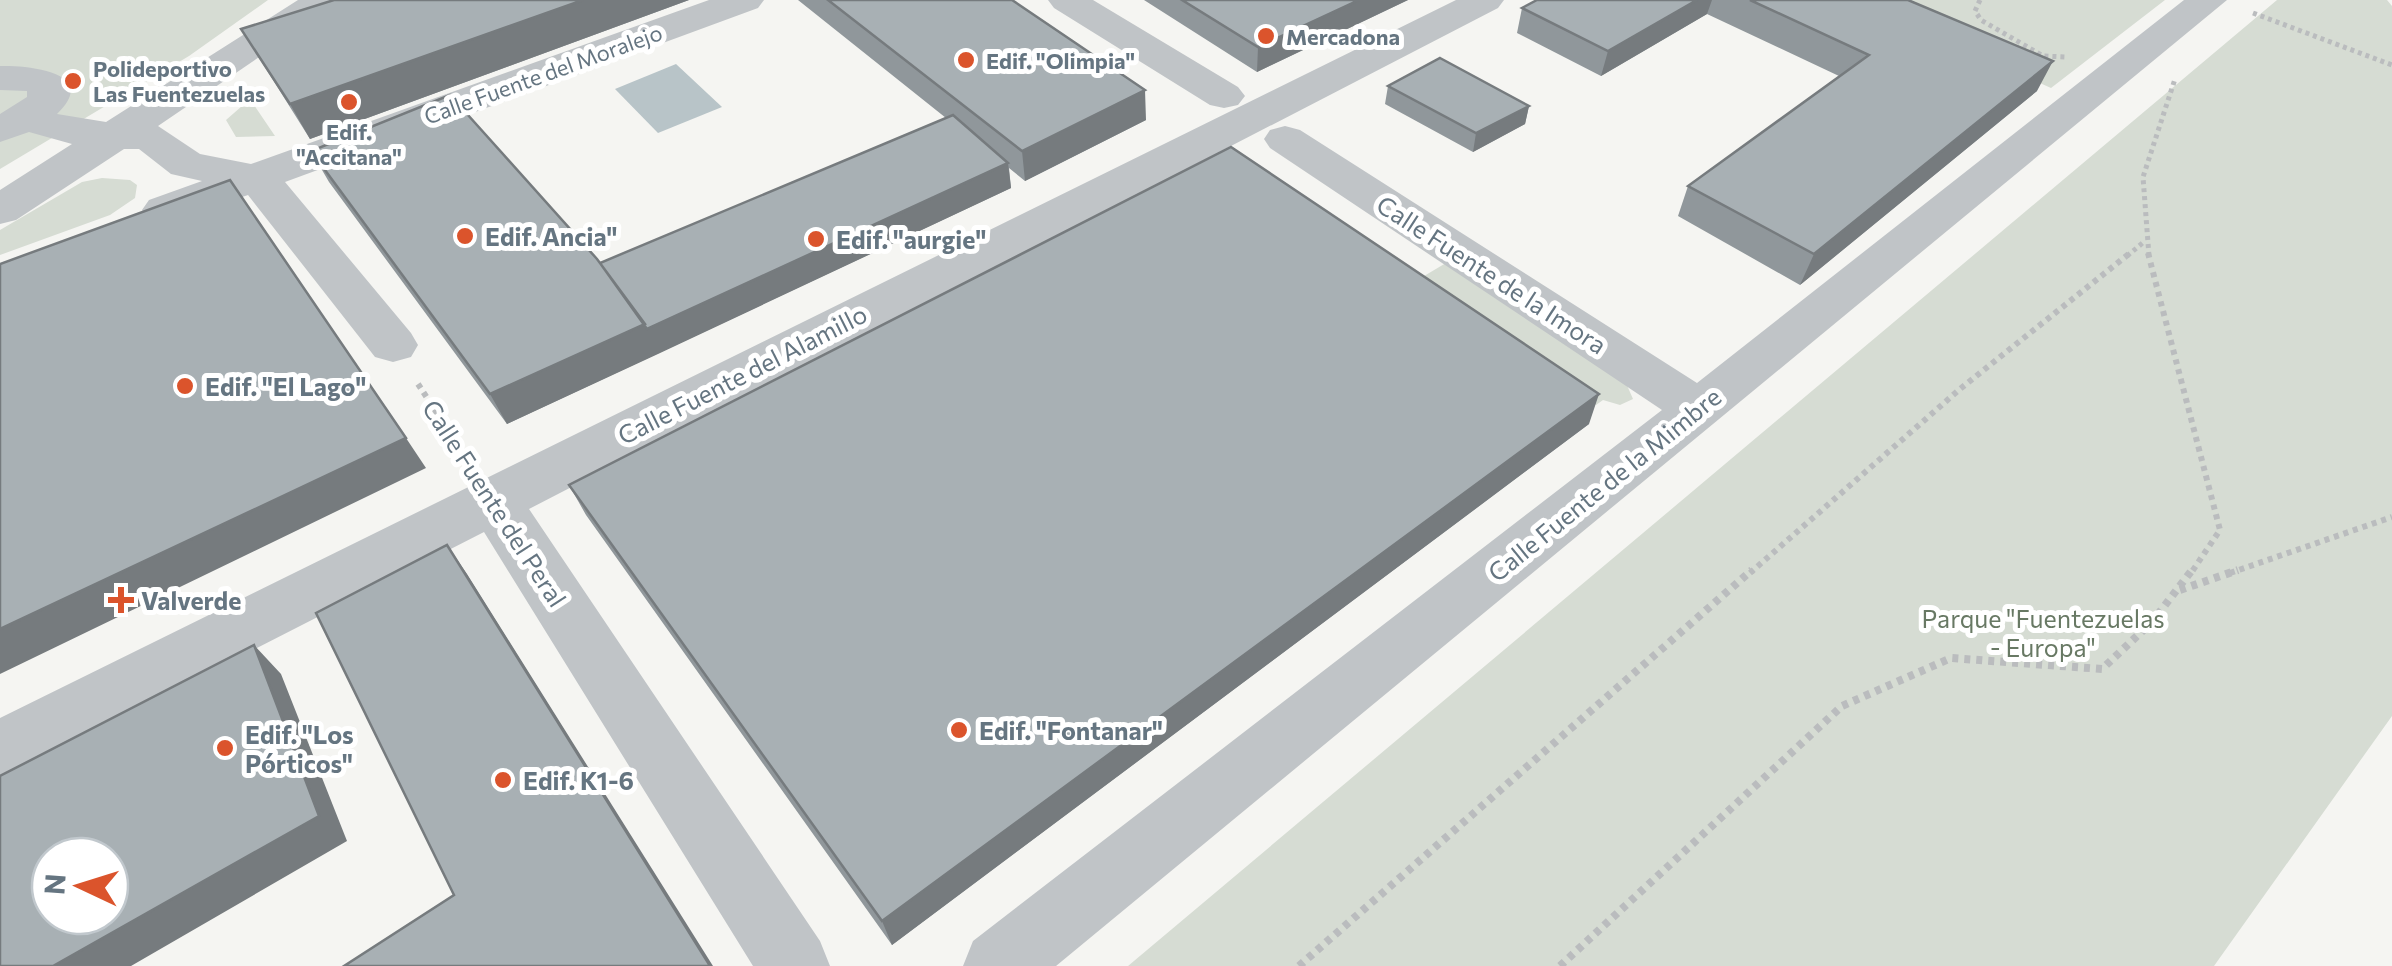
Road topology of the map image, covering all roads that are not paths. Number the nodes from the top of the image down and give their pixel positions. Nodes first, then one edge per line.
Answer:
1 (324, 0) edge
2 (745, 0) edge
3 (1067, 0) edge
4 (1485, 0) edge
5 (2208, 0) edge
6 (0, 78) edge
7 (1224, 96) dead end
8 (13, 124) edge
9 (121, 134) junction
10 (1285, 139) dead end
11 (258, 178) junction
12 (0, 210) edge
13 (129, 222) edge
14 (393, 345) road end
15 (1699, 409) junction
16 (493, 499) junction
17 (0, 750) edge
18 (794, 966) edge
19 (998, 966) edge

1 - 9 street
2 - 11 street, Calle Fuente del Moralejo
3 - 7 street
4 - 16 street, Calle Fuente del Alamillo
5 - 15 street, Calle Fuente de la Mimbre
6 - 8 street
8 - 9 street
9 - 11 street
9 - 12 street
10 - 15 street, Calle Fuente de la Imora
11 - 13 street, Calle Fuente del Moralejo
11 - 14 street
15 - 19 street, Calle Fuente de la Mimbre
16 - 17 street, Calle Fuente del Alamillo
16 - 18 street, Calle Fuente del Peral

